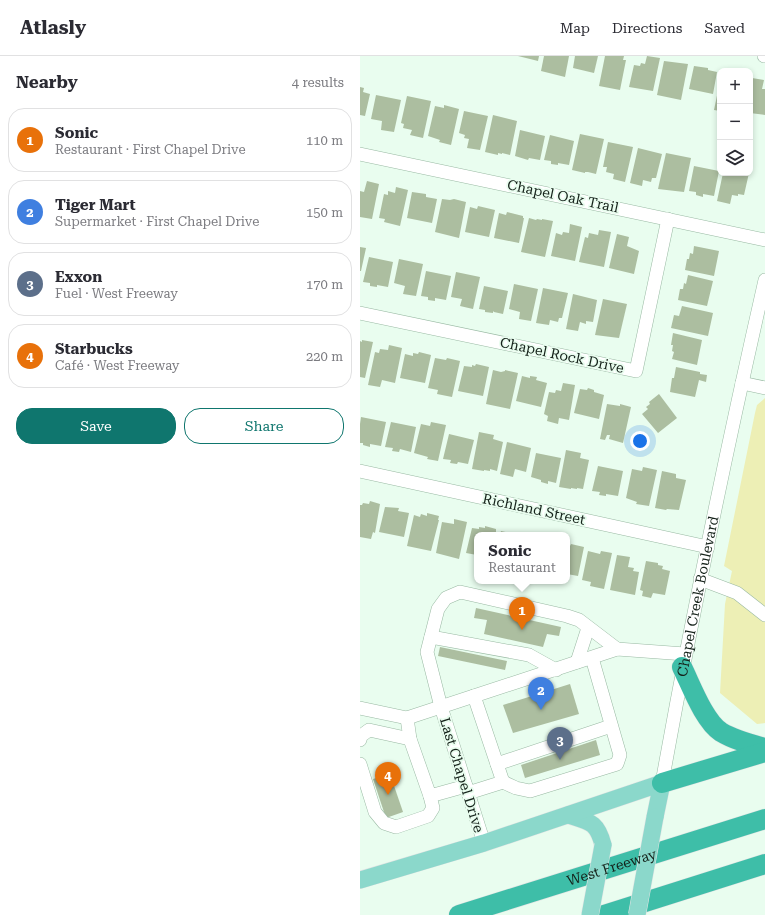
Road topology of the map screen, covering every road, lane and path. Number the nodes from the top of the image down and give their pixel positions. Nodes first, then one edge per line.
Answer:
1 (360, 154) edge
2 (668, 219) junction
3 (765, 240) edge
4 (765, 280) edge
5 (360, 313) edge
6 (742, 383) junction
7 (765, 388) edge
8 (360, 471) edge
9 (708, 547) junction
10 (700, 579) junction
11 (765, 615) edge
12 (588, 628) junction
13 (431, 637) junction
14 (617, 649) junction
15 (592, 658) junction
16 (684, 660) junction
17 (577, 662) junction
18 (556, 670) junction
19 (474, 696) junction
20 (441, 707) junction
21 (360, 708) edge
22 (407, 718) junction
23 (611, 726) junction
24 (410, 739) junction
25 (360, 740) edge
26 (765, 748) edge
27 (765, 752) edge
28 (360, 764) edge
29 (497, 764) junction
30 (503, 782) junction
31 (662, 783) junction
32 (467, 789) junction
33 (430, 796) junction
34 (568, 815) junction
35 (765, 819) edge
36 (484, 843) junction
37 (765, 864) edge
38 (360, 880) edge
39 (459, 915) edge
40 (590, 915) edge
41 (604, 915) edge
42 (637, 915) edge

1 - 2 street, Chapel Oak Trail
2 - 3 street, Chapel Oak Trail
2 - 5 street, Chapel Rock Drive
4 - 6 street, Chapel Creek Boulevard
6 - 7 street
6 - 9 street, Chapel Creek Boulevard
8 - 9 street, Richland Street
9 - 10 street, Chapel Creek Boulevard
10 - 11 street
10 - 16 street, Chapel Creek Boulevard
12 - 13 street, Last Chapel Drive
12 - 14 street, Last Chapel Drive
12 - 17 street
13 - 18 street
13 - 20 street, Last Chapel Drive
14 - 15 street
14 - 16 street
15 - 17 street
15 - 23 street
16 - 26 highway
16 - 31 street, Chapel Creek Boulevard
17 - 18 street
18 - 19 street
19 - 20 street
19 - 29 street
20 - 22 street
20 - 32 street, Last Chapel Drive
21 - 22 street
22 - 24 street
23 - 29 street
23 - 30 street
24 - 25 street
24 - 33 street
27 - 31 highway
28 - 33 street
29 - 30 street
30 - 32 street
31 - 34 main road
31 - 42 main road, Chapel Creek Boulevard, bridge
32 - 33 street
32 - 36 street, Last Chapel Drive
34 - 36 main road
34 - 40 main road, bridge
35 - 39 highway, West Freeway
36 - 38 main road
37 - 41 highway

